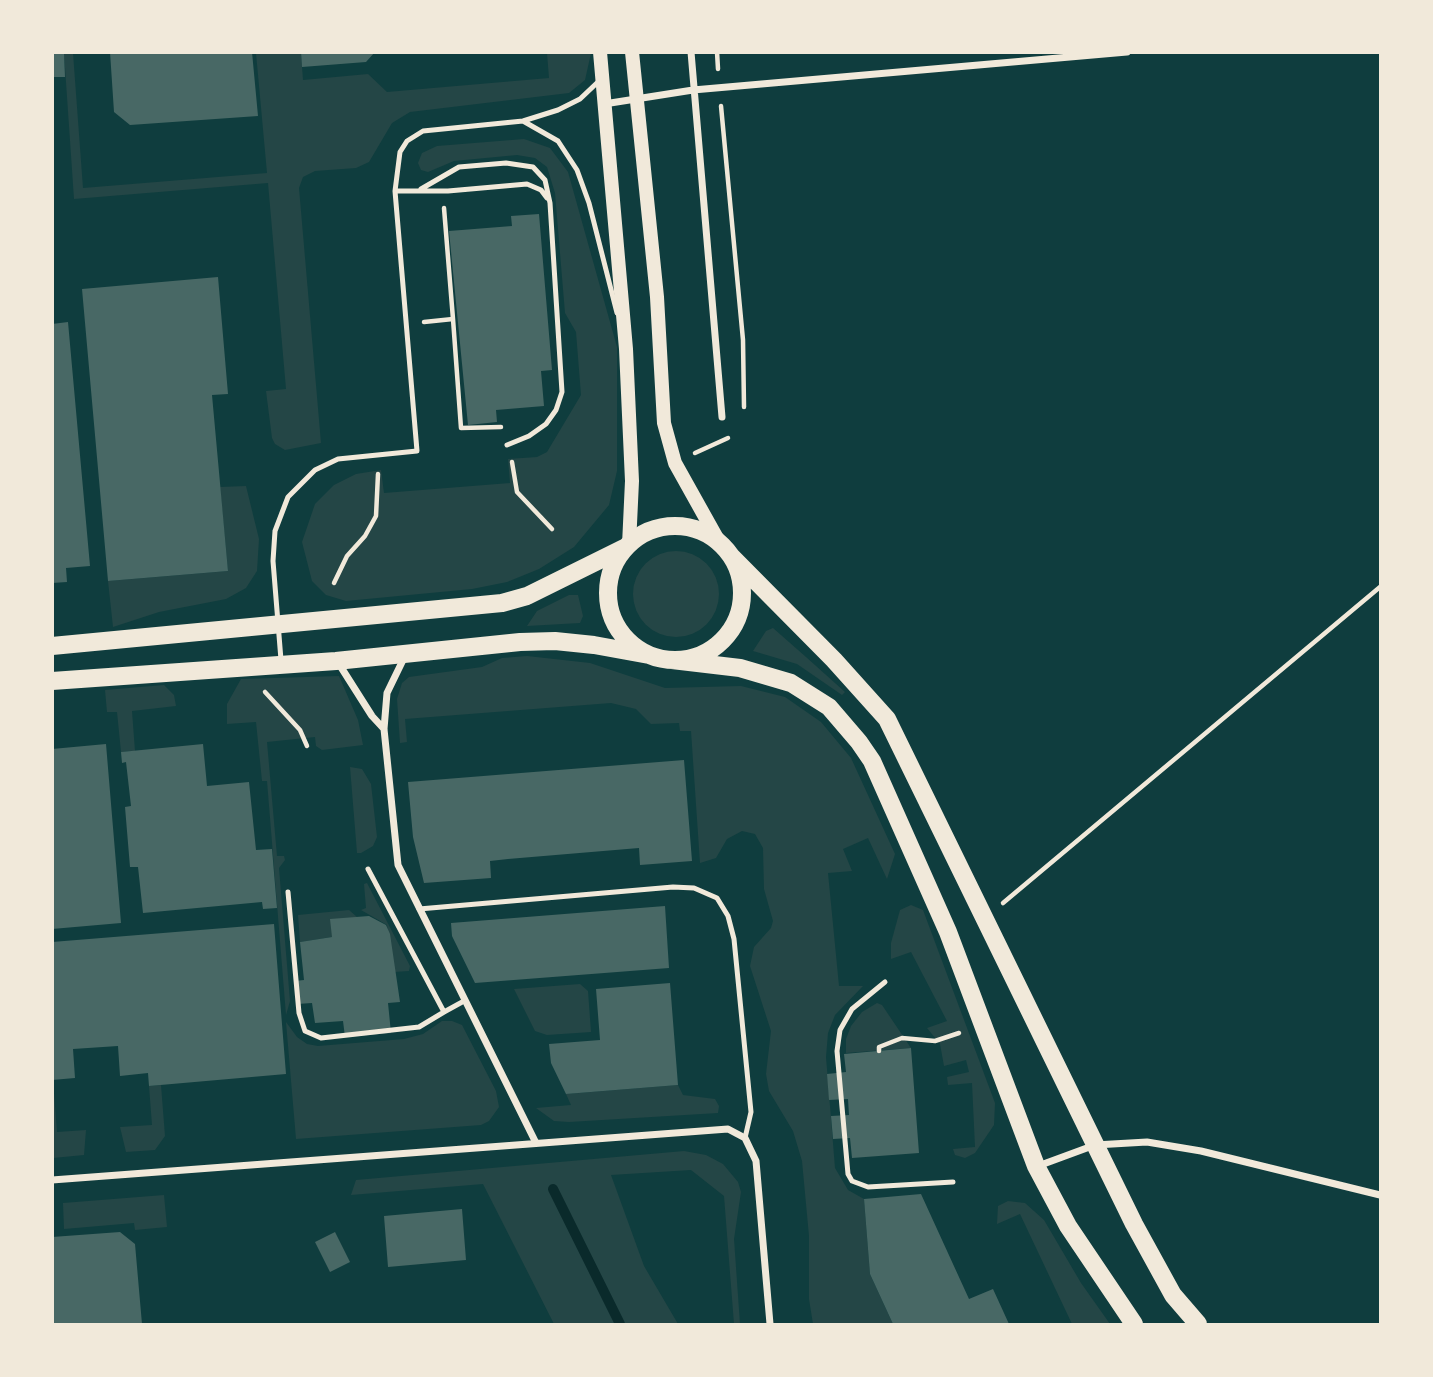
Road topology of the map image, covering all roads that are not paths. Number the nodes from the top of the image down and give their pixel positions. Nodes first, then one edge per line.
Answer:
1 (600, 52) edge
2 (632, 52) edge
3 (691, 52) edge
4 (1127, 52) edge
5 (601, 79) junction
6 (693, 90) junction
7 (636, 98) junction
8 (604, 104) junction
9 (523, 121) junction
10 (421, 189) junction
11 (395, 191) junction
12 (550, 203) junction
13 (626, 349) junction
14 (722, 417) dead end
15 (507, 445) road end
16 (718, 540) junction
17 (626, 547) junction
18 (732, 557) junction
19 (277, 623) junction
20 (52, 646) edge
21 (407, 654) junction
22 (649, 655) junction
23 (672, 660) junction
24 (336, 661) junction
25 (282, 665) junction
26 (52, 681) edge
27 (384, 729) junction
28 (368, 869) dead end
29 (288, 892) dead end
30 (417, 910) junction
31 (884, 982) dead end
32 (464, 1001) junction
33 (444, 1012) junction
34 (745, 1138) junction
35 (536, 1143) junction
36 (1095, 1145) junction
37 (1036, 1166) junction
38 (52, 1180) edge
39 (953, 1181) dead end
40 (1381, 1195) edge
41 (770, 1325) edge
42 (1135, 1325) edge
43 (1198, 1325) edge

1 - 5 main road
2 - 7 main road
3 - 6 street
4 - 6 street
5 - 8 main road
5 - 9 lane
6 - 7 street
6 - 14 street
7 - 8 street
7 - 16 main road
8 - 13 main road
9 - 11 lane
9 - 13 lane
10 - 11 lane
10 - 12 lane
10 - 12 lane
11 - 19 lane
12 - 15 lane
13 - 17 main road
16 - 17 main road
16 - 18 main road
17 - 19 main road
17 - 22 main road
18 - 23 main road
18 - 36 main road
19 - 20 main road
19 - 25 lane
21 - 22 main road
21 - 24 main road
21 - 27 street
22 - 23 main road
23 - 37 main road
24 - 25 main road
24 - 27 street
25 - 26 main road
27 - 30 street
28 - 33 lane
29 - 33 lane
30 - 32 street
30 - 34 lane
31 - 39 lane
32 - 33 lane
32 - 35 street
34 - 35 street
34 - 41 street
35 - 38 street
36 - 37 street
36 - 40 street
36 - 43 main road
37 - 42 main road

